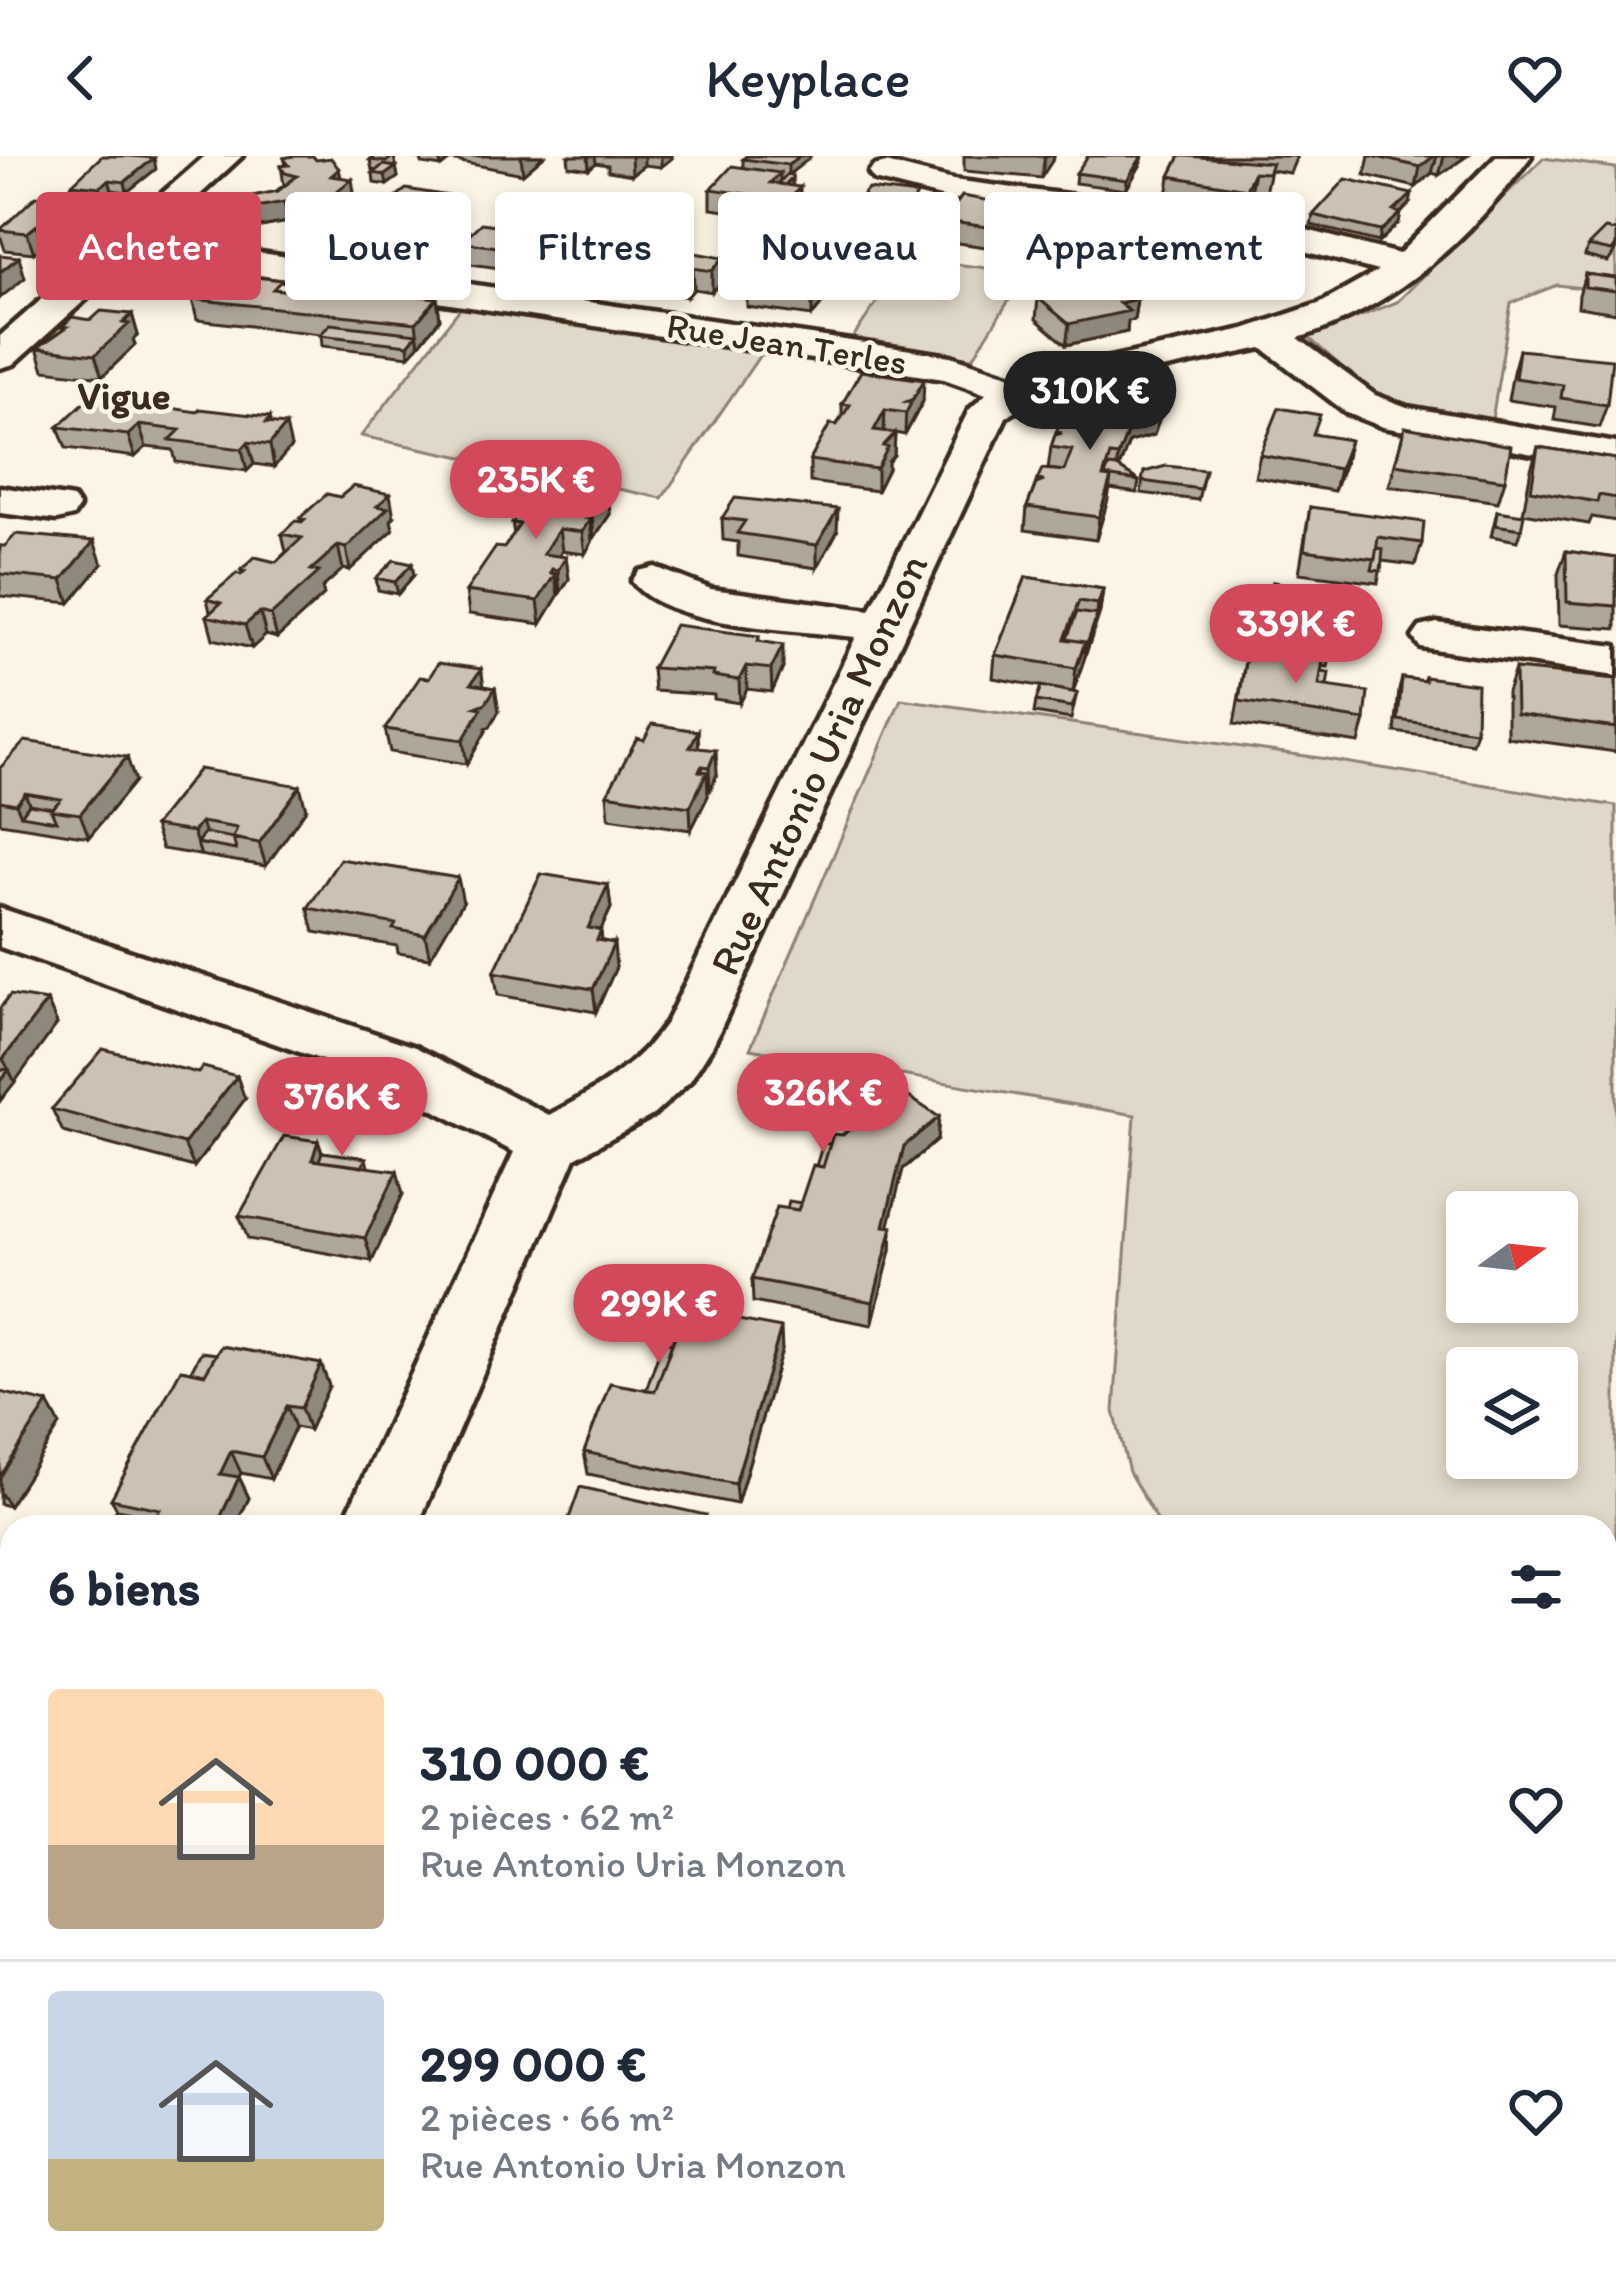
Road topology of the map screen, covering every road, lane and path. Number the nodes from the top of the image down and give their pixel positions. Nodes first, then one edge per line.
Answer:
1 (225, 156) edge
2 (1514, 156) edge
3 (886, 173) dead end
4 (184, 192) edge
5 (261, 264) edge
6 (1405, 266) junction
7 (63, 300) edge
8 (1267, 333) junction
9 (0, 356) edge
10 (1017, 391) junction
11 (1616, 456) edge
12 (0, 500) edge
13 (57, 507) dead end
14 (655, 581) dead end
15 (883, 626) junction
16 (1437, 637) dead end
17 (1616, 661) edge
18 (0, 927) edge
19 (550, 1142) junction
20 (384, 1515) edge

1 - 4 street
2 - 6 street
3 - 6 street
5 - 10 street, Rue Jean Terles
6 - 8 street
7 - 9 street
8 - 10 street
8 - 11 street
10 - 15 street, Rue Antonio Uria Monzon
12 - 13 street
14 - 15 street
15 - 19 street, Rue Antonio Uria Monzon
16 - 17 street
18 - 19 street
19 - 20 street

